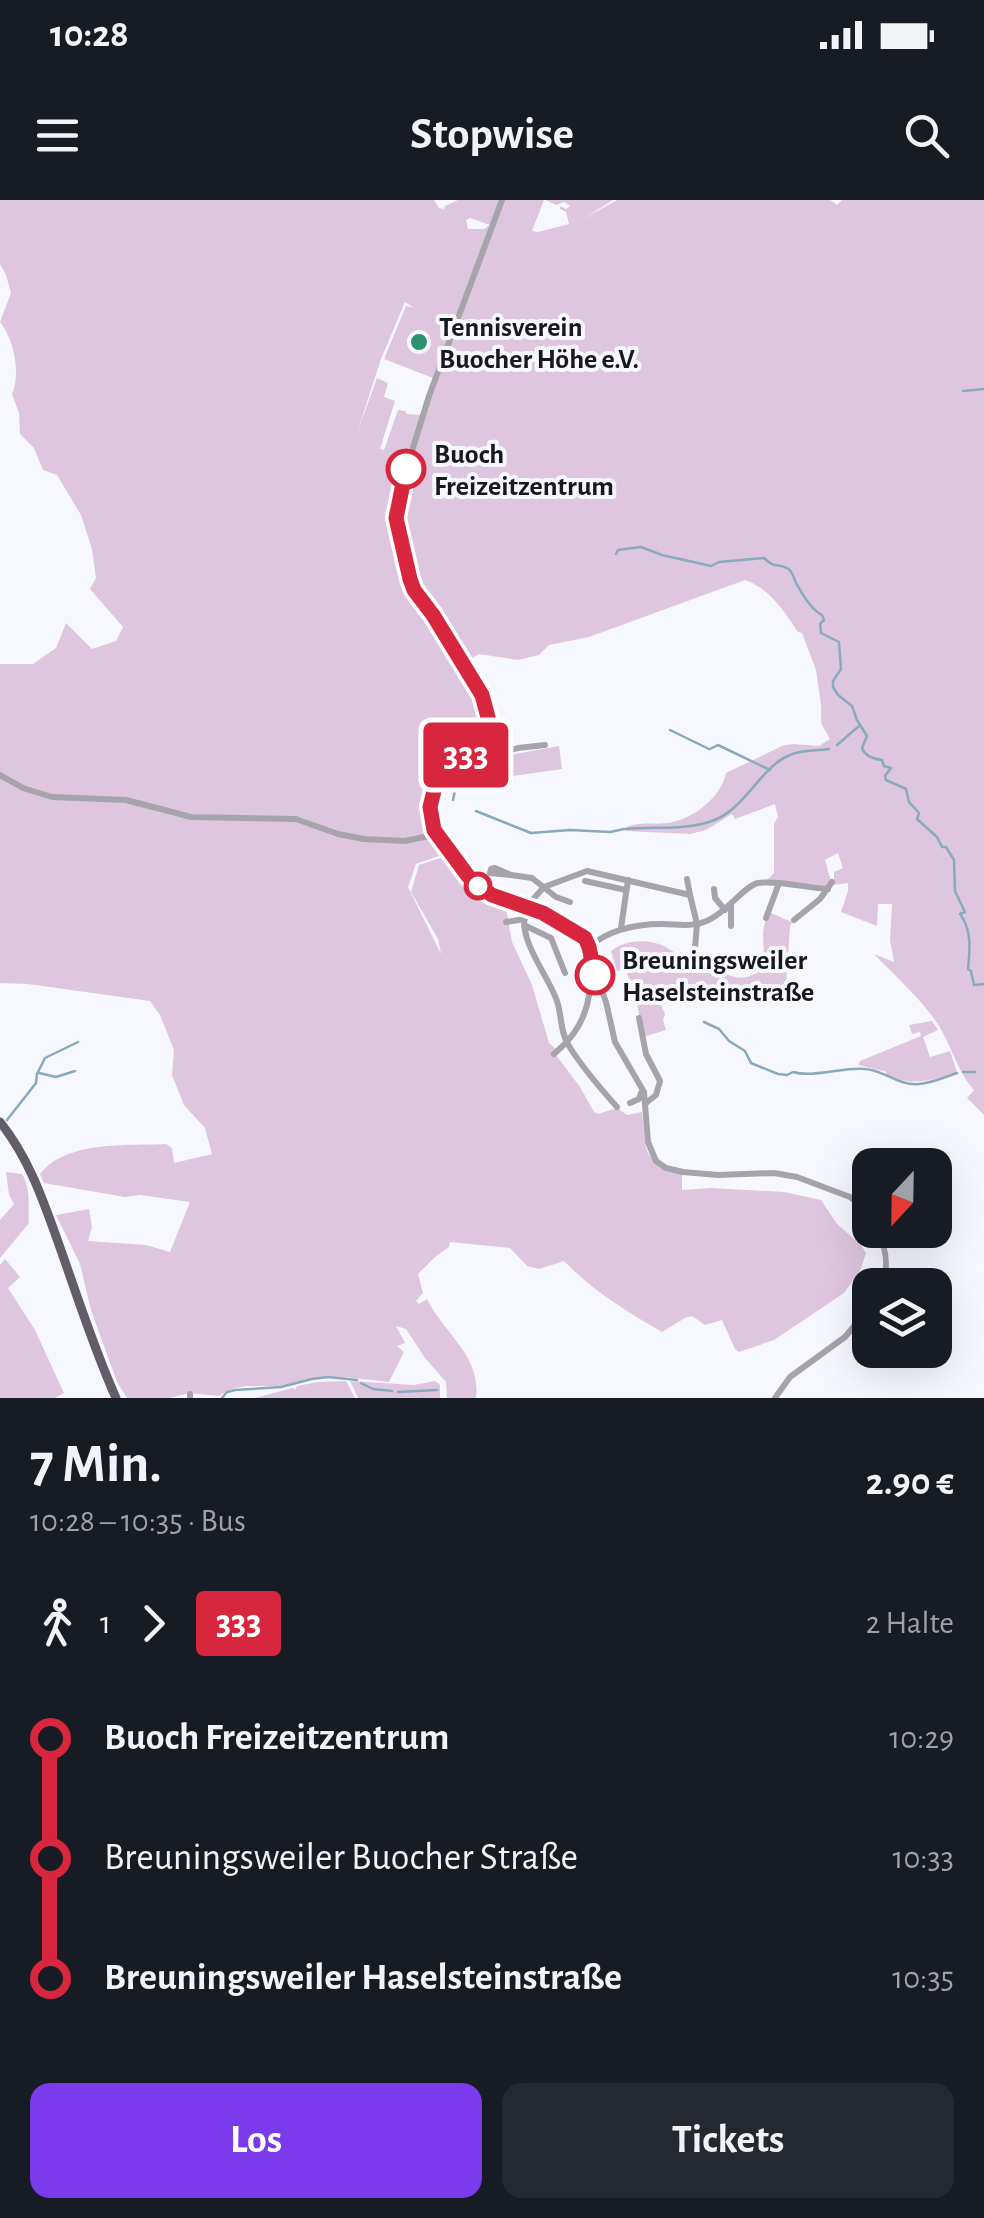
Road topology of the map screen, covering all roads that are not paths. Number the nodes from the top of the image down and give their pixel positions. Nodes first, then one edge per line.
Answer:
1 (502, 200) edge
2 (545, 745) dead end
3 (0, 775) edge
4 (433, 810) junction
5 (436, 834) junction
6 (510, 875) dead end
7 (688, 879) dead end
8 (628, 880) junction
9 (586, 881) dead end
10 (778, 883) junction
11 (712, 885) dead end
12 (544, 888) junction
13 (626, 890) junction
14 (690, 895) junction
15 (570, 902) dead end
16 (527, 906) junction
17 (728, 908) junction
18 (766, 918) dead end
19 (794, 920) dead end
20 (506, 922) dead end
21 (525, 922) junction
22 (696, 924) junction
23 (732, 926) dead end
24 (620, 928) junction
25 (589, 947) junction
26 (695, 948) dead end
27 (566, 974) dead end
28 (597, 978) junction
29 (639, 1018) dead end
30 (567, 1043) junction
31 (554, 1054) dead end
32 (642, 1088) junction
33 (630, 1103) dead end
34 (646, 1103) junction
35 (617, 1108) dead end
36 (0, 1122) edge
37 (852, 1199) edge
38 (852, 1329) edge
39 (116, 1398) edge
40 (775, 1398) edge

1 - 4 street
2 - 4 street
3 - 5 street
4 - 5 street
5 - 16 street
6 - 12 street
7 - 14 street
8 - 12 street
8 - 13 street
8 - 14 street
9 - 13 street
10 - 17 street
10 - 18 street
10 - 19 street
11 - 17 street
12 - 15 street
12 - 16 street
13 - 24 street
14 - 22 street
16 - 21 street
16 - 25 street
17 - 22 street
17 - 23 street
20 - 21 street
21 - 27 street
21 - 30 street
22 - 24 street
22 - 26 street
24 - 25 street
25 - 28 street
28 - 30 street
28 - 32 street
29 - 34 street
30 - 31 street
30 - 35 street
32 - 33 street
32 - 34 street
34 - 37 street
36 - 39 main road
38 - 40 street

